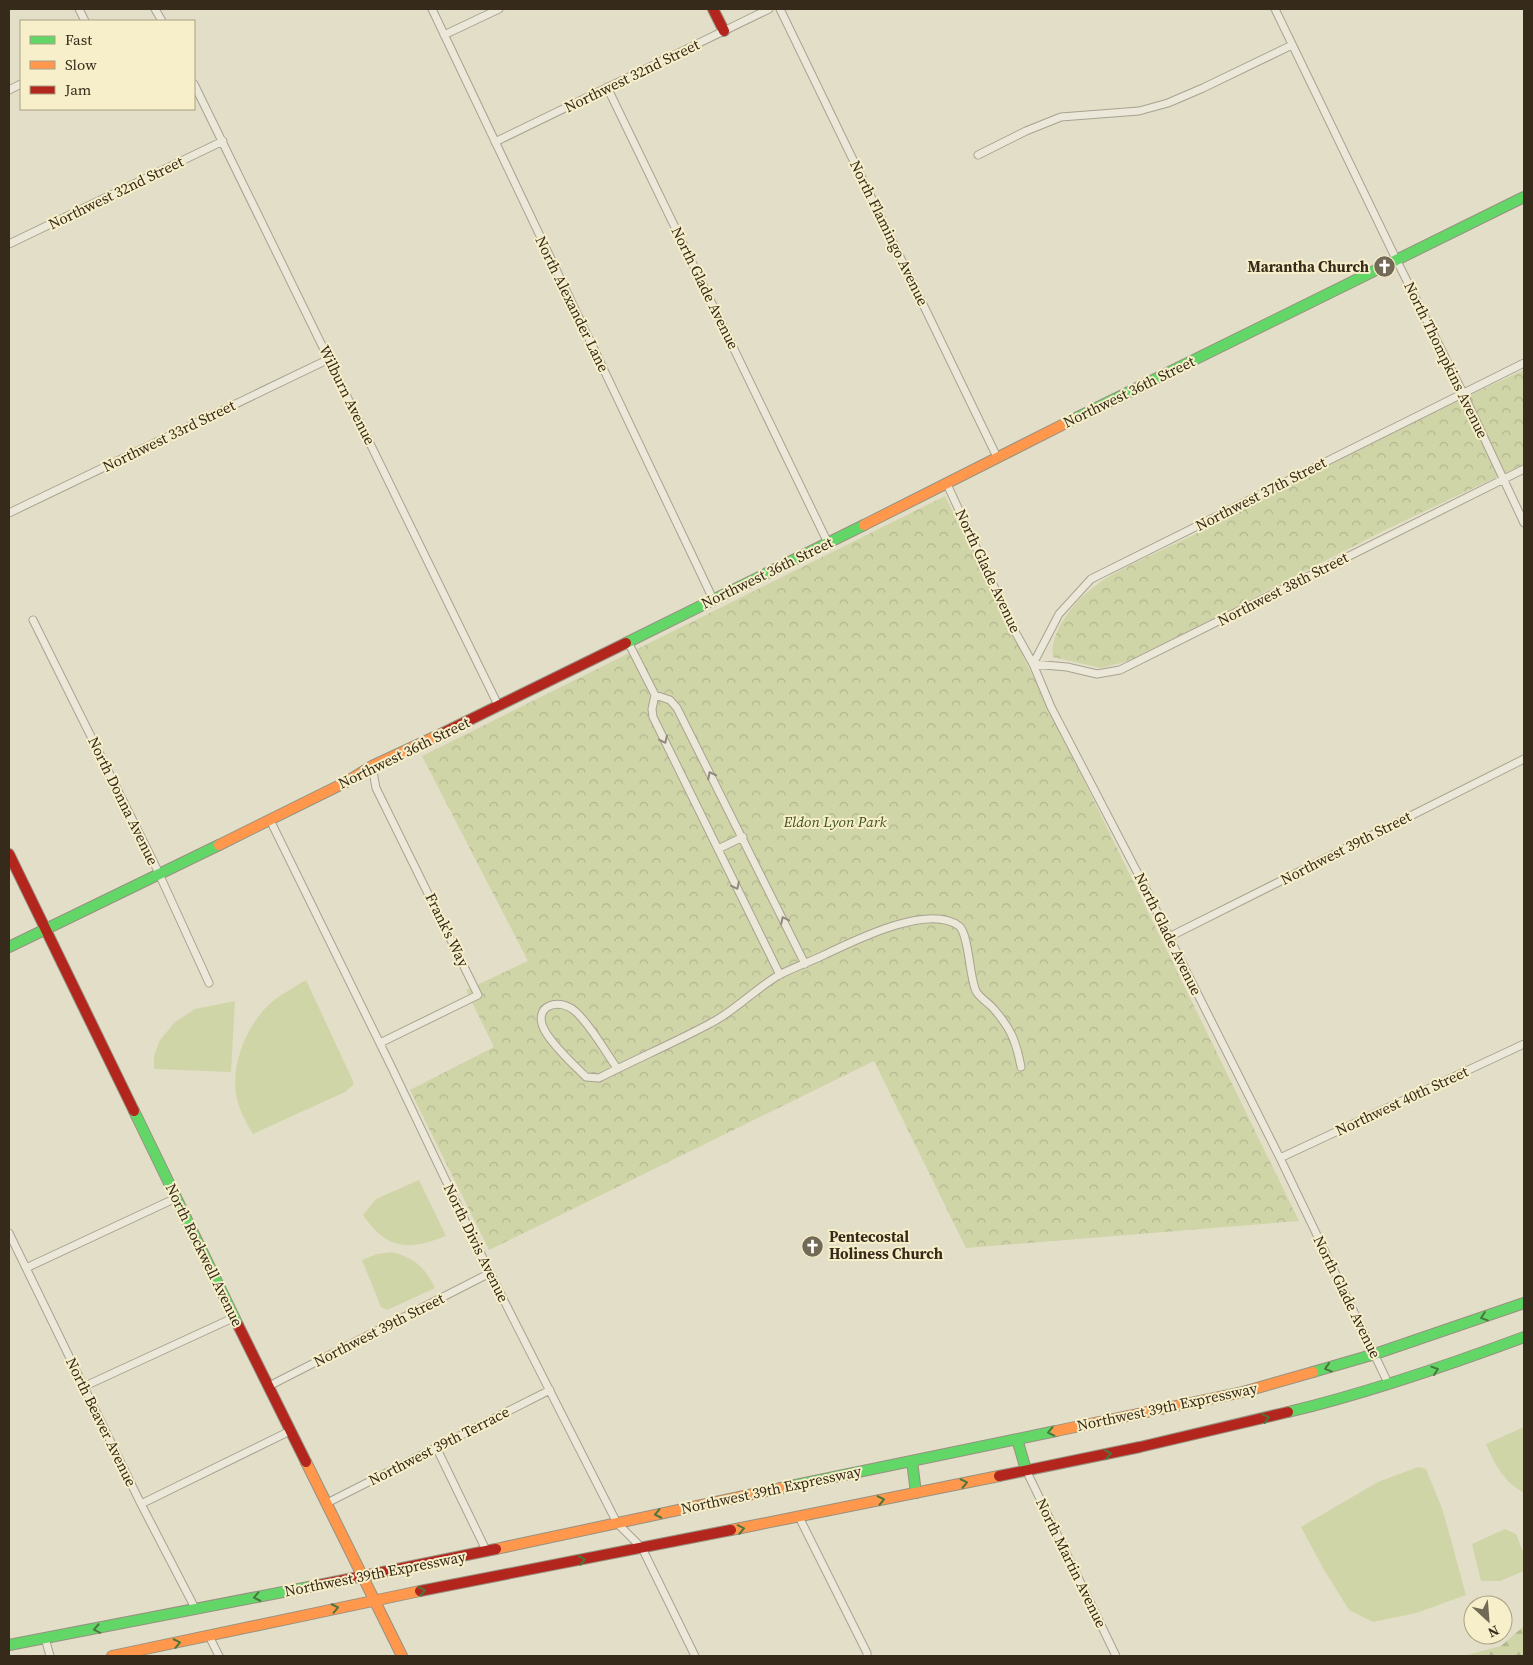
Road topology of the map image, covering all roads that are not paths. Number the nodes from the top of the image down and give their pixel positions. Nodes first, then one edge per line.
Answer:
1 (78, 9) edge
2 (155, 9) edge
3 (432, 9) edge
4 (499, 9) edge
5 (713, 9) edge
6 (769, 9) edge
7 (780, 9) edge
8 (1275, 9) edge
9 (84, 20) edge
10 (161, 20) edge
11 (724, 31) junction
12 (444, 35) junction
13 (1292, 44) junction
14 (195, 86) edge
15 (607, 87) junction
16 (222, 141) junction
17 (495, 142) junction
18 (978, 155) dead end
19 (1524, 198) edge
20 (9, 244) edge
21 (1397, 261) junction
22 (329, 360) junction
23 (1524, 363) edge
24 (1463, 393) junction
25 (998, 457) junction
26 (1524, 470) edge
27 (1504, 480) junction
28 (947, 484) junction
29 (9, 513) edge
30 (1524, 523) edge
31 (828, 542) junction
32 (713, 599) junction
33 (33, 620) dead end
34 (628, 642) junction
35 (1034, 664) junction
36 (655, 694) junction
37 (498, 707) junction
38 (1524, 760) edge
39 (372, 766) junction
40 (270, 820) junction
41 (743, 838) junction
42 (718, 850) junction
43 (9, 854) edge
44 (159, 875) junction
45 (46, 930) junction
46 (1169, 937) junction
47 (9, 947) edge
48 (805, 964) junction
49 (780, 975) junction
50 (209, 984) dead end
51 (380, 1043) junction
52 (1524, 1044) edge
53 (1021, 1067) dead end
54 (617, 1068) junction
55 (1280, 1158) junction
56 (176, 1198) junction
57 (9, 1233) edge
58 (26, 1268) junction
59 (490, 1273) junction
60 (1524, 1303) edge
61 (235, 1317) junction
62 (1524, 1337) edge
63 (1375, 1354) junction
64 (1389, 1385) junction
65 (269, 1386) junction
66 (83, 1387) junction
67 (550, 1390) junction
68 (290, 1431) junction
69 (1017, 1439) junction
70 (436, 1447) junction
71 (912, 1461) junction
72 (1026, 1470) junction
73 (916, 1492) junction
74 (327, 1502) junction
75 (141, 1504) junction
76 (800, 1517) junction
77 (616, 1523) junction
78 (642, 1548) junction
79 (487, 1552) junction
80 (364, 1578) junction
81 (374, 1600) junction
82 (196, 1610) junction
83 (209, 1636) junction
84 (45, 1638) junction
85 (9, 1645) edge
86 (50, 1656) edge
87 (112, 1656) edge
88 (220, 1656) edge
89 (402, 1656) edge
90 (695, 1656) edge
91 (867, 1656) edge
92 (1116, 1656) edge

1 - 9 street
2 - 10 street
3 - 12 street, North Alexander Lane
4 - 12 street
5 - 11 main road
6 - 11 street, Northwest 32nd Street
7 - 25 street, North Flamingo Avenue
8 - 13 street, North Thompkins Avenue
11 - 15 street, Northwest 32nd Street
12 - 17 street, North Alexander Lane
13 - 18 street
13 - 21 street, North Thompkins Avenue
14 - 16 street, Wilburn Avenue
15 - 17 street, Northwest 32nd Street
15 - 31 street, North Glade Avenue
16 - 20 street, Northwest 32nd Street
16 - 22 street, Wilburn Avenue
17 - 32 street, North Alexander Lane
19 - 21 main road, Northwest 36th Street
21 - 24 street, North Thompkins Avenue
21 - 25 main road, Northwest 36th Street
22 - 29 street, Northwest 33rd Street
22 - 37 street, Wilburn Avenue
23 - 24 street, Northwest 37th Street
24 - 27 street, North Thompkins Avenue
24 - 35 street, Northwest 37th Street
25 - 28 main road, Northwest 36th Street
26 - 27 street, Northwest 38th Street
27 - 30 street, North Thompkins Avenue
27 - 35 street, Northwest 38th Street
28 - 31 main road, Northwest 36th Street
28 - 35 street, North Glade Avenue
31 - 32 main road, Northwest 36th Street
32 - 34 main road, Northwest 36th Street
33 - 44 street, North Donna Avenue
34 - 36 street
34 - 37 main road, Northwest 36th Street
35 - 46 street, North Glade Avenue
41 -> 36 street
36 -> 42 street
37 - 39 main road, Northwest 36th Street
38 - 46 street, Northwest 39th Street
39 - 40 main road, Northwest 36th Street
39 - 51 street, Frank's Way
40 - 44 main road, Northwest 36th Street
40 - 51 street, North Divis Avenue
41 - 42 street
48 -> 41 street
42 -> 49 street
43 - 45 main road, North Rockwell Avenue
44 - 45 main road, Northwest 36th Street
44 - 50 street, North Donna Avenue
45 - 47 main road, Northwest 36th Street
45 - 56 main road, North Rockwell Avenue
46 - 55 street, North Glade Avenue
48 - 49 street
48 - 53 street
49 - 54 street
51 - 59 street, North Divis Avenue
52 - 55 street, Northwest 40th Street
54 - 54 street
55 - 63 street, North Glade Avenue
56 - 58 street
56 - 61 main road, North Rockwell Avenue
57 - 58 street, North Beaver Avenue
58 - 66 street, North Beaver Avenue
59 - 65 street, Northwest 39th Street
59 - 67 street, North Divis Avenue
60 -> 63 main road, Northwest 39th Expressway
61 - 65 main road, North Rockwell Avenue
61 - 66 street
64 -> 62 main road, Northwest 39th Expressway
63 - 64 street, North Glade Avenue
63 -> 69 main road, Northwest 39th Expressway
72 -> 64 main road, Northwest 39th Expressway
65 - 68 main road, North Rockwell Avenue
66 - 75 street, North Beaver Avenue
67 - 70 street, Northwest 39th Terrace
67 - 77 street, North Divis Avenue
68 - 74 main road, North Rockwell Avenue
68 - 75 street
69 - 71 main road, Northwest 39th Expressway
69 - 72 main road
70 - 74 street, Northwest 39th Terrace
70 - 79 street
71 - 73 main road
71 -> 77 main road, Northwest 39th Expressway
73 -> 72 main road, Northwest 39th Expressway
72 - 92 street, North Martin Avenue
76 -> 73 main road, Northwest 39th Expressway
74 - 80 main road, North Rockwell Avenue
75 - 82 street, North Beaver Avenue
78 -> 76 main road, Northwest 39th Expressway
76 - 91 street
77 - 78 street, North Divis Avenue
77 - 79 main road, Northwest 39th Expressway
81 -> 78 main road, Northwest 39th Expressway
78 - 90 street, North Divis Avenue
79 - 80 main road, Northwest 39th Expressway
80 - 81 main road, North Rockwell Avenue
80 -> 82 main road, Northwest 39th Expressway
83 -> 81 main road, Northwest 39th Expressway
81 - 89 main road, North Rockwell Avenue
82 -> 84 main road, Northwest 39th Expressway
87 -> 83 main road, Northwest 39th Expressway
83 - 88 street
84 - 85 main road, Northwest 39th Expressway
84 - 86 street

